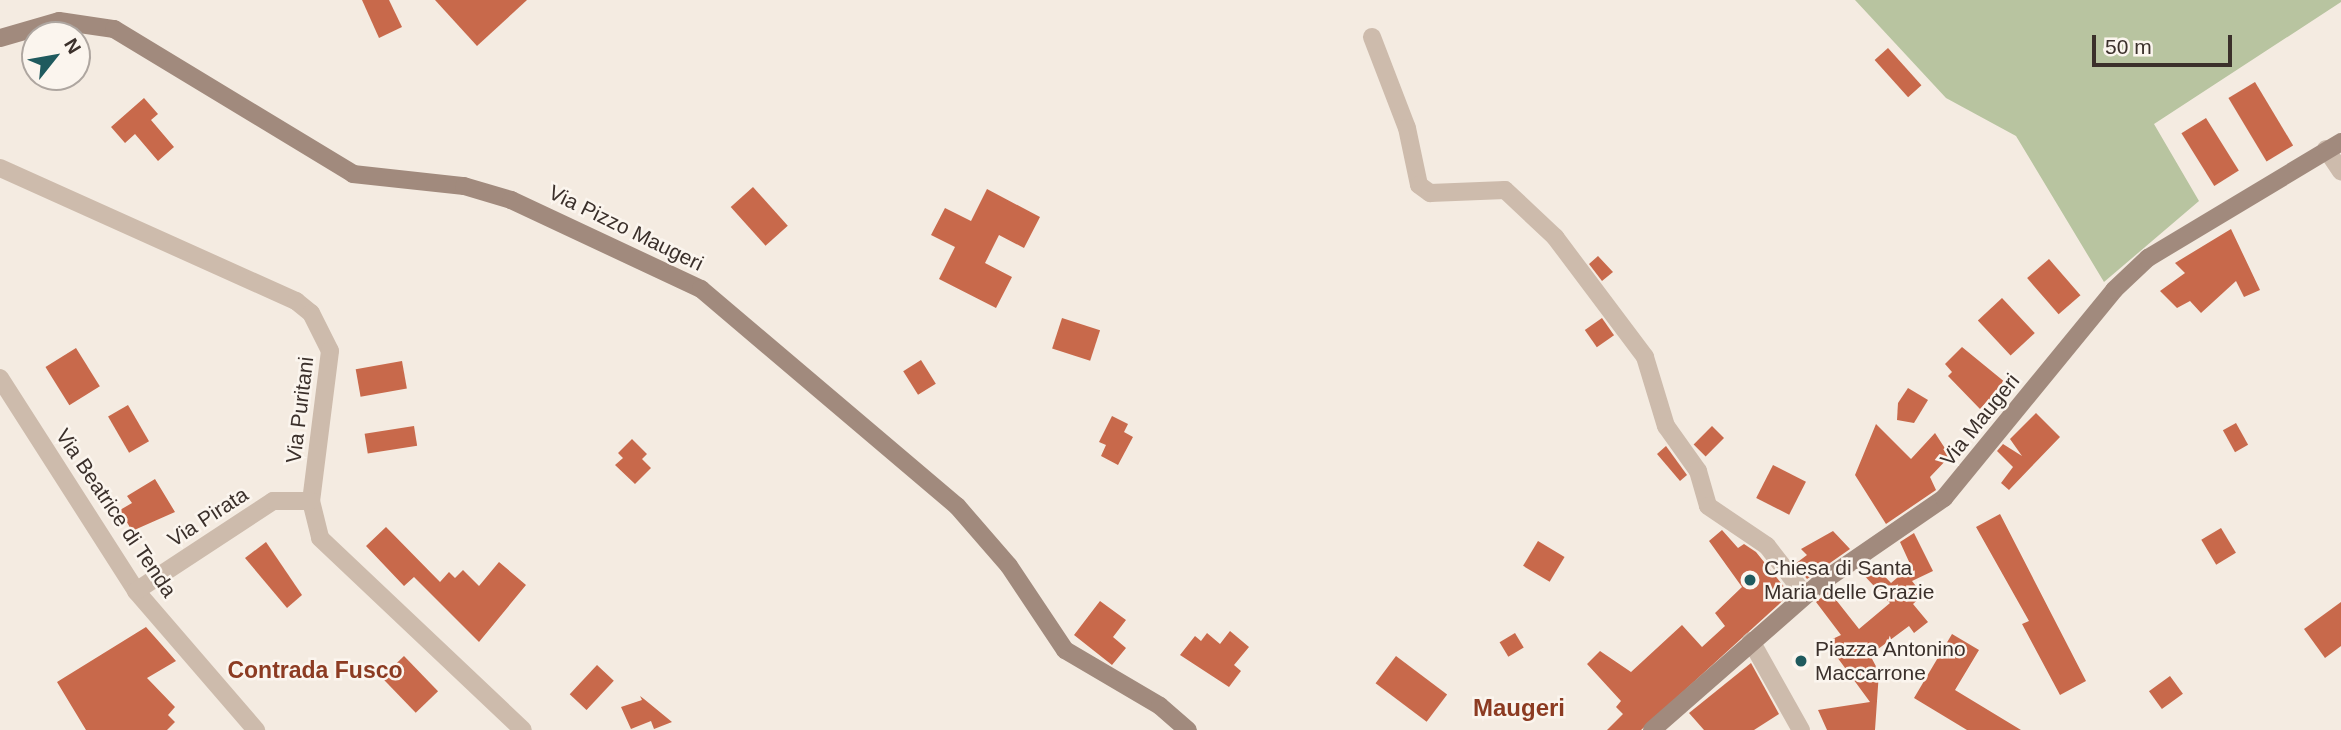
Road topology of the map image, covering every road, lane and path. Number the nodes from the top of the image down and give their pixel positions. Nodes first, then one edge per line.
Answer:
1 (1372, 37) dead end
2 (0, 38) edge
3 (2334, 146) edge
4 (0, 168) edge
5 (2341, 171) edge
6 (0, 378) edge
7 (311, 501) junction
8 (136, 591) junction
9 (1805, 595) junction
10 (1751, 641) junction
11 (256, 730) edge
12 (523, 730) edge
13 (1188, 730) edge
14 (1653, 730) edge
15 (1801, 730) edge

1 - 9 street
2 - 13 street, Via Pizzo Maugeri
3 - 5 street
3 - 9 street, Via Maugeri
4 - 7 street, Via Puritani
6 - 8 street, Via Beatrice di Tenda
7 - 8 street, Via Pirata
7 - 12 street, Via Puritani
8 - 11 street, Via Beatrice di Tenda
9 - 10 street, Via Maugeri
10 - 14 street, Via Maugeri
10 - 15 street

